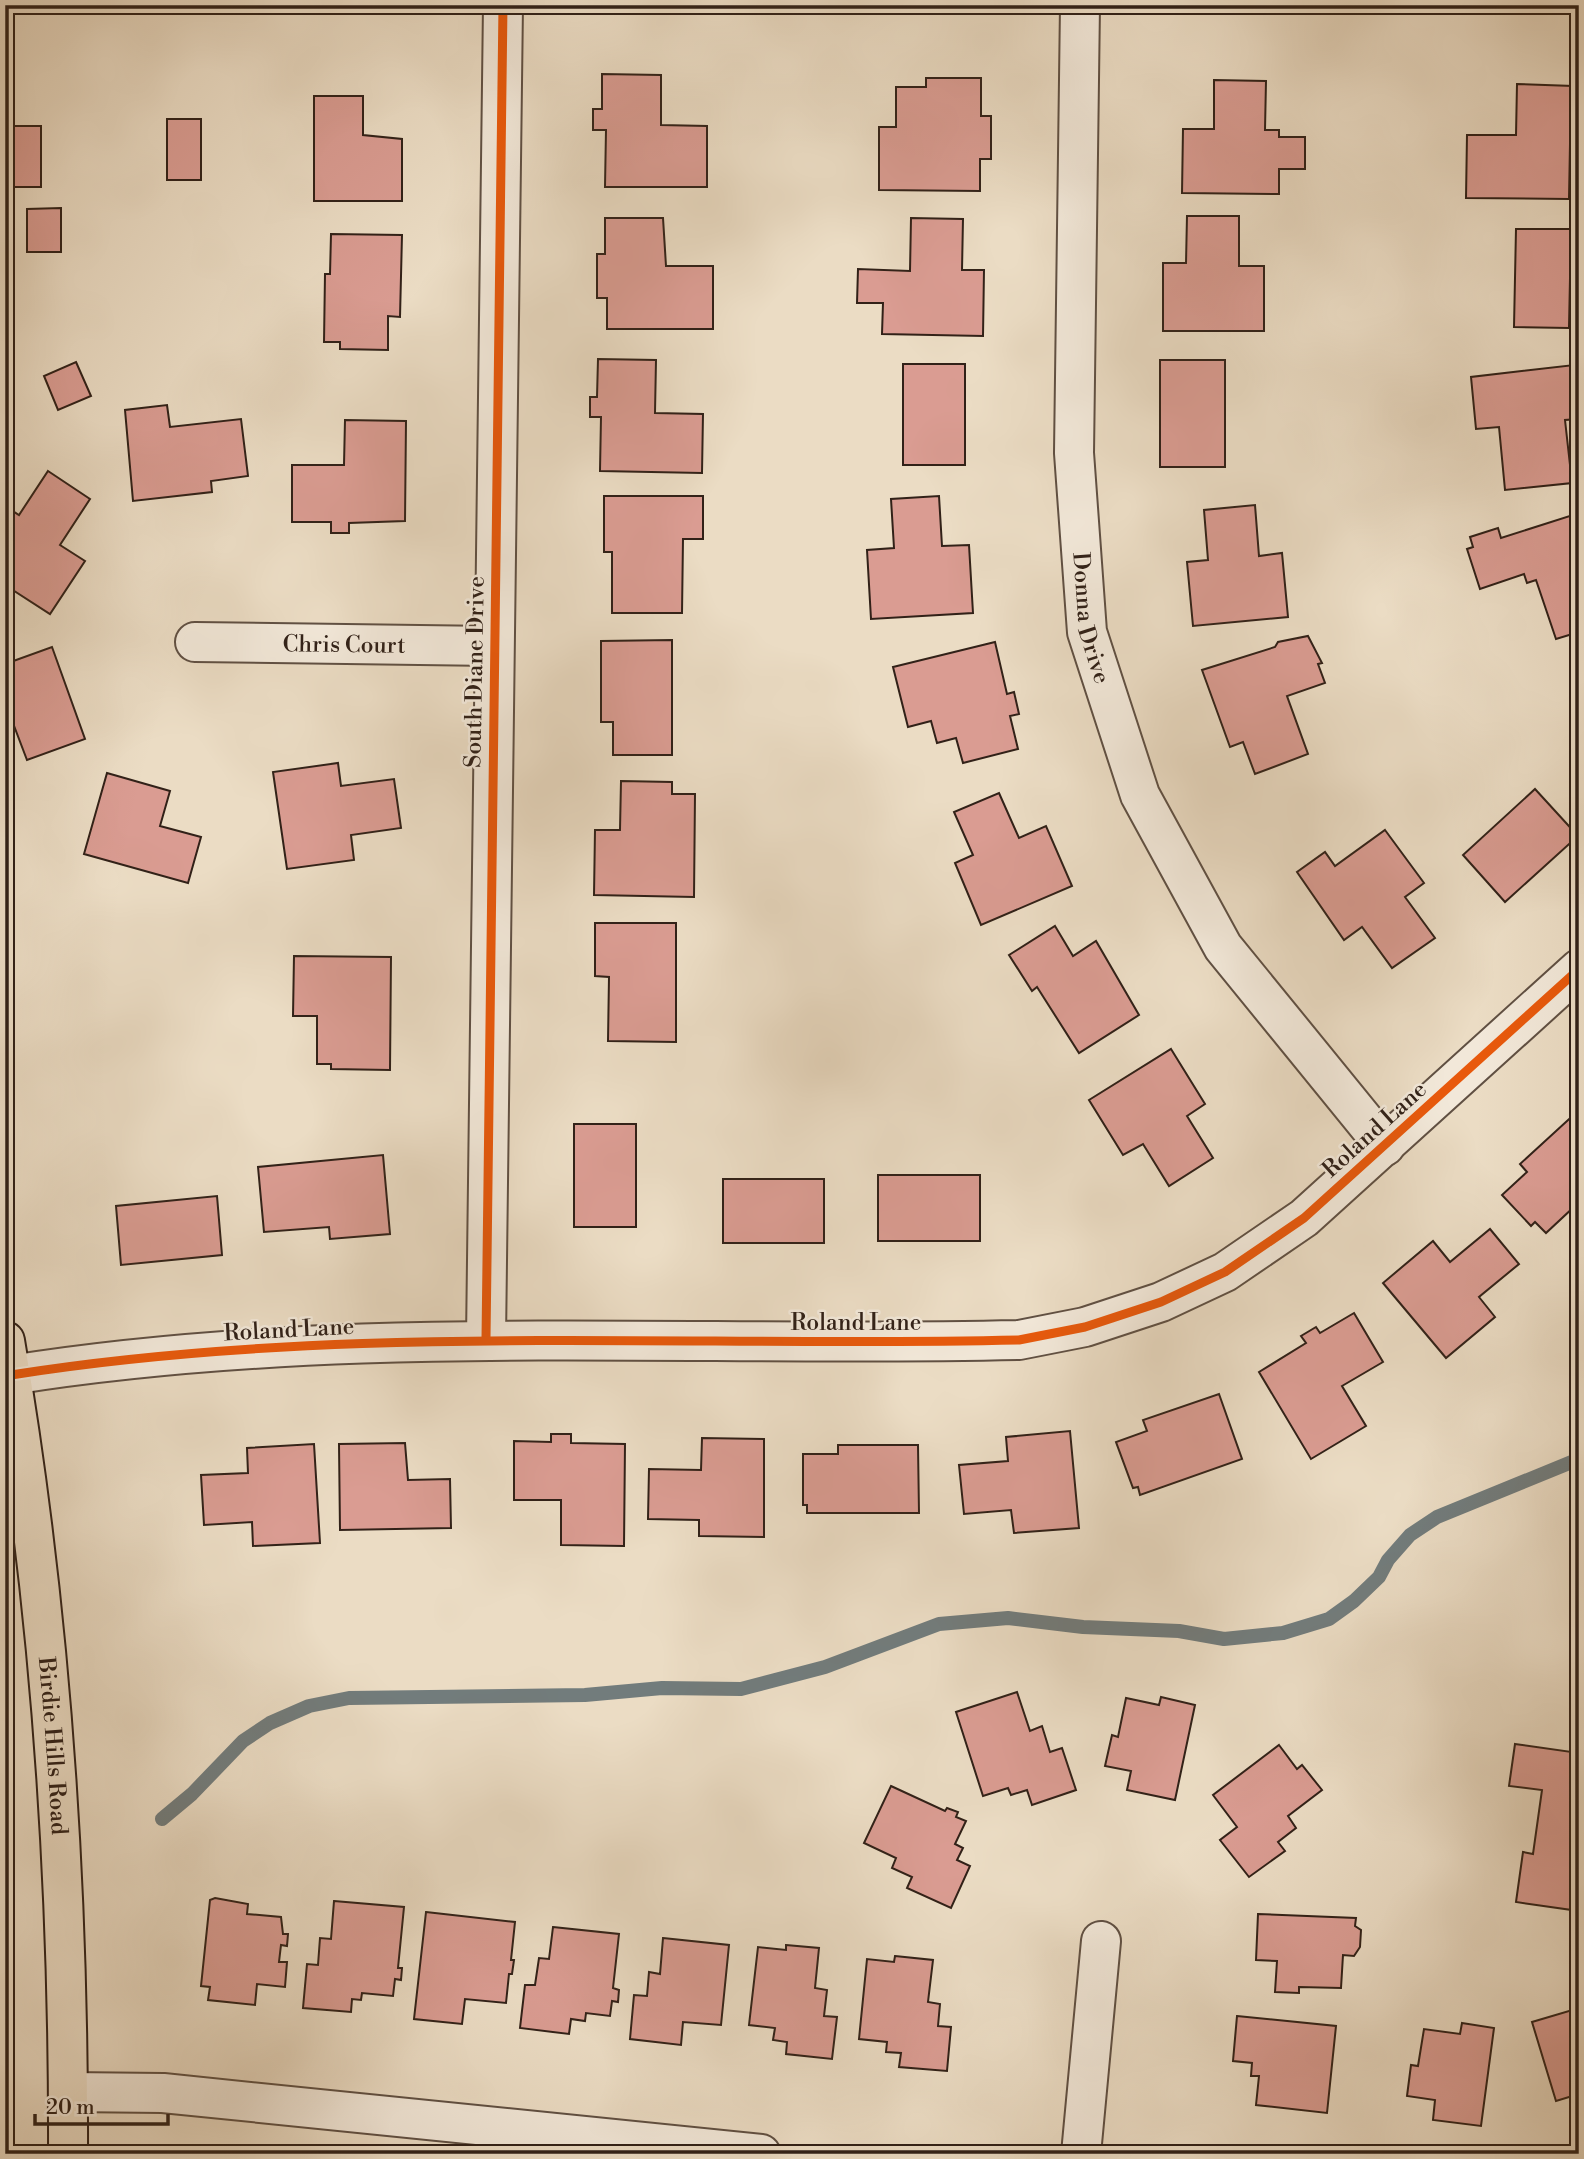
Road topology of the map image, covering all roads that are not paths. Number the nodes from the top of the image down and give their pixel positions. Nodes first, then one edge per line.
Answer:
1 (503, 5) edge
2 (1080, 5) edge
3 (195, 642) dead end
4 (493, 646) junction
5 (1579, 969) edge
6 (1385, 1146) junction
7 (486, 1339) junction
8 (8, 1358) edge
9 (1101, 1941) dead end
10 (68, 2092) junction
11 (68, 2154) edge
12 (761, 2154) edge
13 (1081, 2154) edge

1 - 4 street, South Diane Drive
2 - 6 street, Donna Drive
3 - 4 street, Chris Court
4 - 7 street, South Diane Drive
5 - 6 street, Roland Lane
6 - 7 street, Roland Lane
7 - 8 street, Roland Lane
8 - 10 main road, Birdie Hills Road
9 - 13 street
10 - 11 main road, Birdie Hills Road
10 - 12 street

